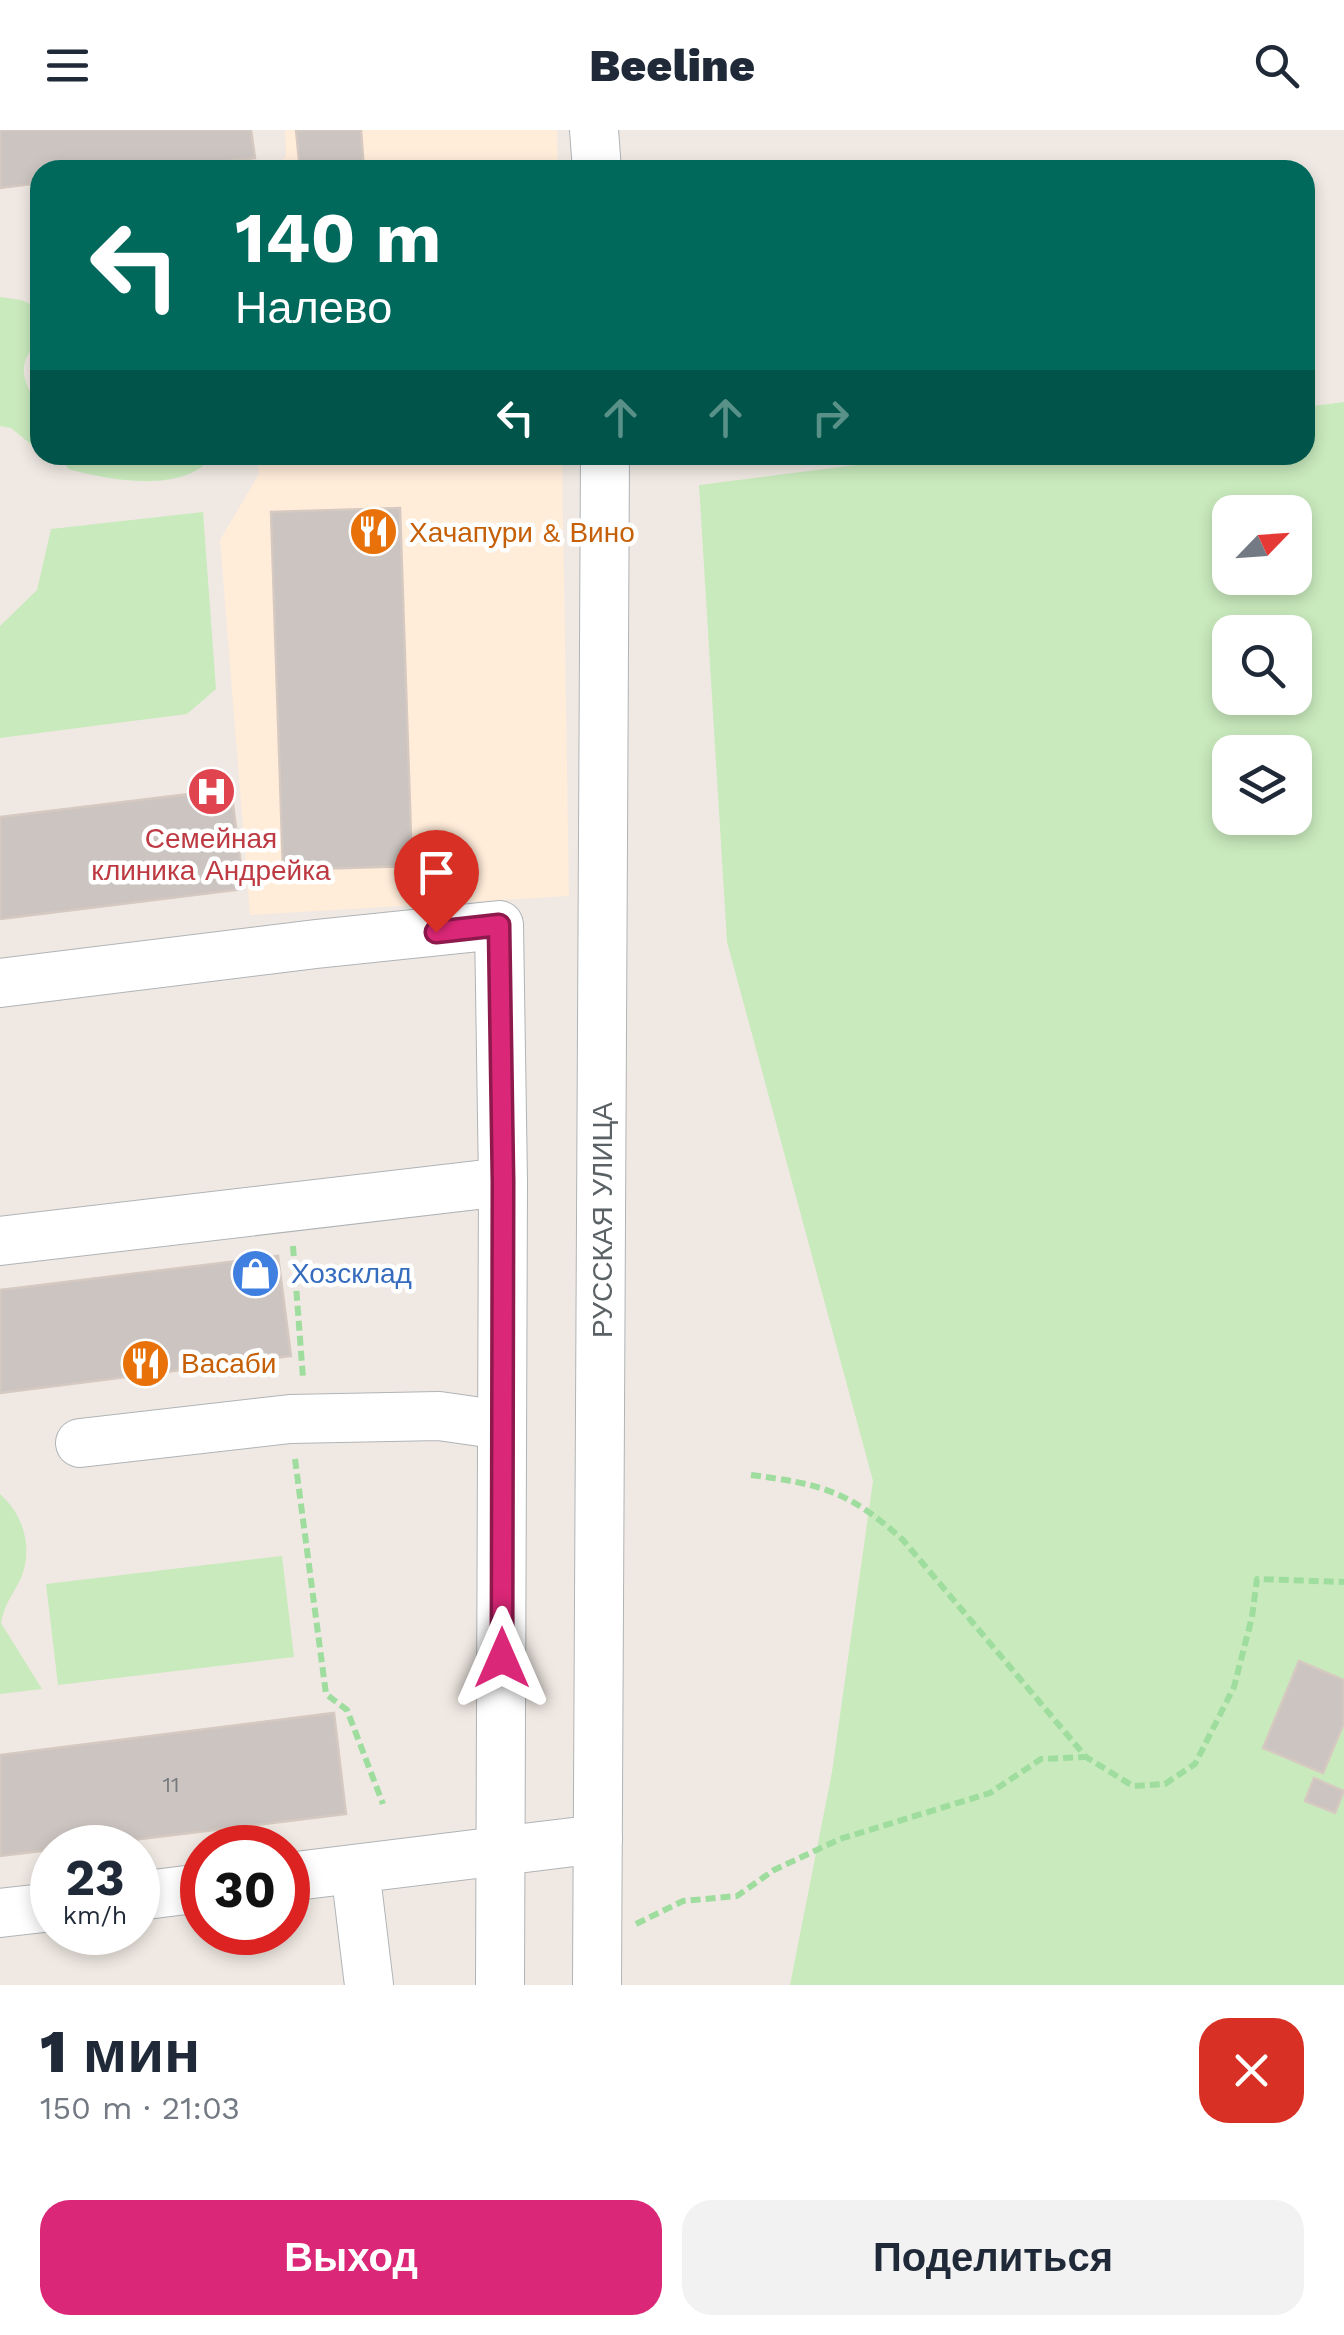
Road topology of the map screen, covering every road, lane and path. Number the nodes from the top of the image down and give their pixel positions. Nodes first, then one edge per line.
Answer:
1 (594, 130) edge
2 (596, 160) edge
3 (605, 465) edge
4 (0, 983) edge
5 (503, 1182) junction
6 (0, 1241) edge
7 (294, 1254) dead end
8 (298, 1420) junction
9 (502, 1424) junction
10 (80, 1443) dead end
11 (751, 1475) dead end
12 (1344, 1582) edge
13 (1086, 1757) junction
14 (383, 1804) dead end
15 (598, 1839) junction
16 (501, 1853) junction
17 (355, 1869) junction
18 (310, 1875) edge
19 (30, 1910) edge
20 (0, 1913) edge
21 (598, 1964) edge
22 (370, 1985) edge
23 (500, 1985) edge

1 - 2 street
3 - 15 street, РУССКАЯ УЛИЦА
4 - 5 street
5 - 6 street
5 - 9 street
7 - 8 path
8 - 9 street
8 - 10 street
8 - 14 path
9 - 16 street
11 - 13 path
12 - 13 path
13 - 21 path
15 - 16 street
15 - 21 street, РУССКАЯ УЛИЦА
16 - 17 street
16 - 23 street
17 - 18 street
17 - 22 street
19 - 20 street

